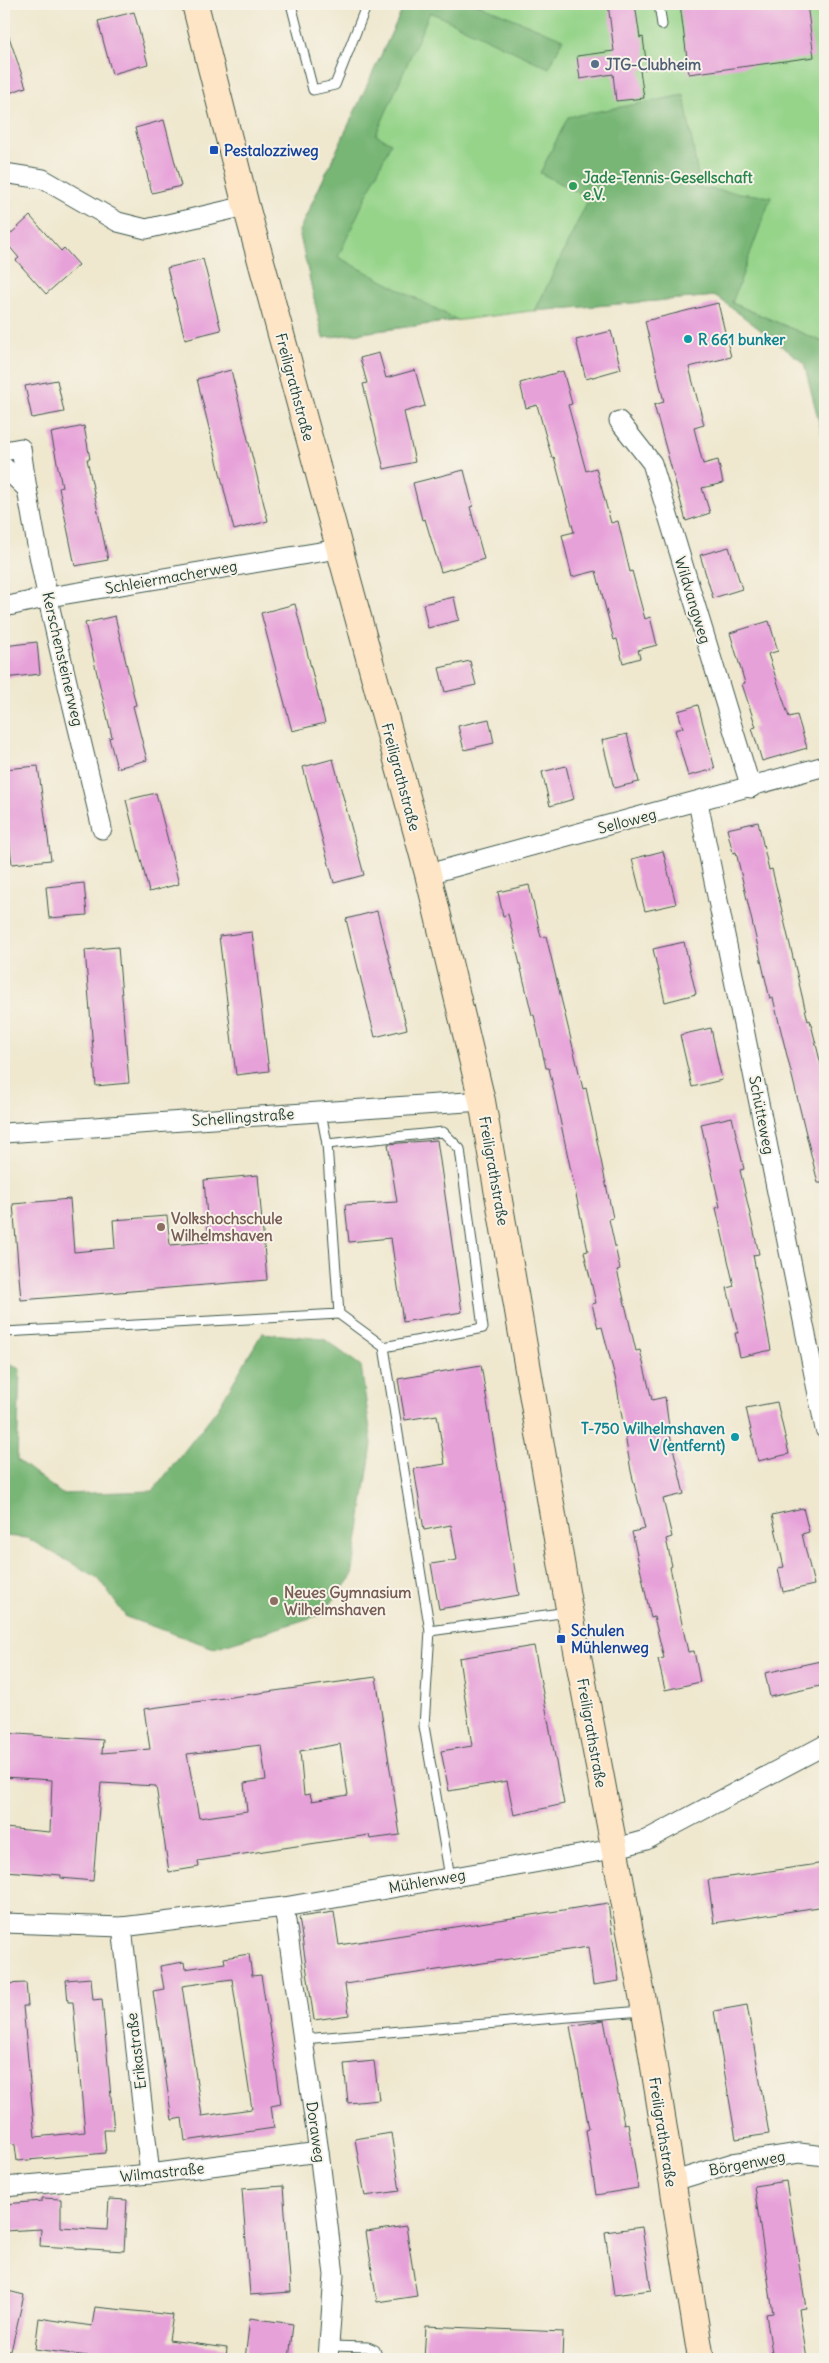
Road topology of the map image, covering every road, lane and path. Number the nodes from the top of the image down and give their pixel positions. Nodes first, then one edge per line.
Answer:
1 (195, 4) edge
2 (291, 4) edge
3 (367, 4) edge
4 (659, 4) edge
5 (662, 25) dead end
6 (4, 173) edge
7 (246, 206) junction
8 (618, 421) dead end
9 (4, 451) edge
10 (4, 467) edge
11 (26, 489) junction
12 (338, 549) junction
13 (49, 597) junction
14 (4, 607) edge
15 (825, 766) edge
16 (750, 788) junction
17 (698, 802) junction
18 (102, 829) dead end
19 (428, 874) junction
20 (482, 1101) junction
21 (322, 1112) junction
22 (4, 1133) edge
23 (326, 1144) junction
24 (339, 1314) junction
25 (4, 1332) edge
26 (384, 1347) junction
27 (825, 1429) edge
28 (570, 1612) junction
29 (430, 1631) junction
30 (825, 1745) edge
31 (613, 1849) junction
32 (450, 1877) junction
33 (284, 1907) junction
34 (4, 1923) edge
35 (122, 1927) junction
36 (644, 2011) junction
37 (304, 2039) junction
38 (319, 2152) junction
39 (825, 2156) edge
40 (150, 2174) junction
41 (671, 2182) junction
42 (4, 2186) edge
43 (329, 2352) edge
44 (378, 2359) edge
45 (701, 2359) edge

1 - 7 street, Freiligrathstraße
2 - 3 lane
4 - 5 lane
6 - 7 street
7 - 12 street, Freiligrathstraße
8 - 16 street, Wildvangweg
9 - 11 street, Kerschensteinerweg
10 - 11 street
11 - 13 street, Kerschensteinerweg
12 - 13 street, Schleiermacherweg
12 - 19 street, Freiligrathstraße
13 - 14 street, Schleiermacherweg
13 - 18 street, Kerschensteinerweg
15 - 16 street, Selloweg
16 - 17 street, Selloweg
17 - 19 street, Selloweg
17 - 27 street, Schütteweg
19 - 20 street, Freiligrathstraße
20 - 21 street, Schellingstraße
20 - 28 street, Freiligrathstraße
21 - 22 street, Schellingstraße
21 - 23 lane
23 - 24 lane
23 - 26 lane
24 - 25 lane
24 - 26 lane
26 - 29 lane
28 - 29 lane
28 - 31 street, Freiligrathstraße
29 - 32 lane
30 - 31 street, Mühlenweg
31 - 32 street, Mühlenweg
31 - 36 street, Freiligrathstraße
32 - 33 street, Mühlenweg
33 - 35 street, Mühlenweg
33 - 37 street, Doraweg
34 - 35 street, Mühlenweg
35 - 40 street, Erikastraße
36 - 37 lane
36 - 41 street, Freiligrathstraße
37 - 38 street, Doraweg
38 - 40 street, Wilmastraße
38 - 43 street, Doraweg
39 - 41 street, Börgenweg
40 - 42 street, Wilmastraße
41 - 45 street, Freiligrathstraße
43 - 44 lane

